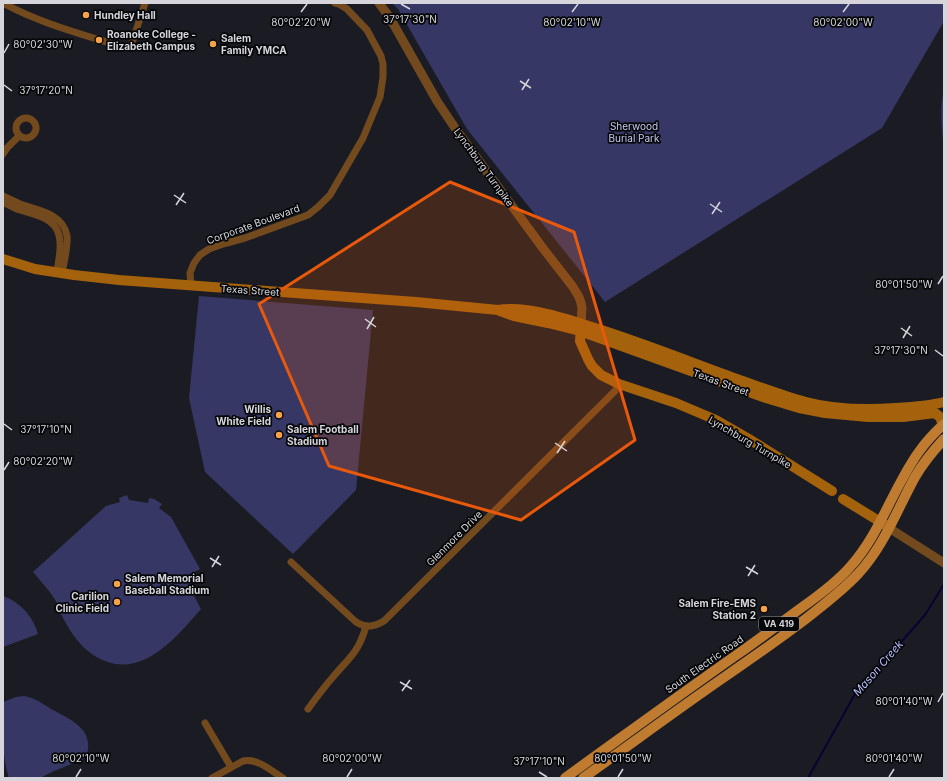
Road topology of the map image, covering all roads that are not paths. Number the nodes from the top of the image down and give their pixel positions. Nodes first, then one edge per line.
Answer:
1 (3, 3) edge
2 (145, 3) edge
3 (335, 3) edge
4 (379, 3) edge
5 (19, 136) dead end
6 (3, 154) edge
7 (3, 196) edge
8 (3, 202) edge
9 (3, 259) edge
10 (60, 273) junction
11 (191, 286) junction
12 (581, 327) junction
13 (619, 384) junction
14 (944, 402) edge
15 (944, 424) edge
16 (944, 439) edge
17 (832, 491) dead end
18 (843, 499) dead end
19 (880, 522) junction
20 (889, 528) junction
21 (291, 562) dead end
22 (944, 563) edge
23 (366, 626) junction
24 (308, 709) dead end
25 (205, 723) dead end
26 (231, 767) junction
27 (212, 778) edge
28 (283, 778) edge
29 (565, 778) edge
30 (583, 778) edge

1 - 2 street
3 - 11 street, Corporate Boulevard
4 - 12 street, Lynchburg Turnpike
5 - 6 street
7 - 10 street
8 - 10 street
9 - 10 main road, Texas Street
10 - 11 main road, Texas Street
11 - 12 main road, Texas Street
12 - 13 main road, Lynchburg Turnpike
12 - 14 main road, Texas Street
12 - 15 main road, Texas Street
13 - 17 main road, Lynchburg Turnpike
13 - 23 street, Glenmore Drive
15 - 19 main road, South Electric Road / VA 419
16 - 20 main road
18 - 19 main road
19 - 20 main road
19 - 29 main road, South Electric Road / VA 419
20 - 22 street
20 - 30 main road, VA 419
21 - 23 street
23 - 24 street
25 - 26 street
26 - 27 street
26 - 28 street

